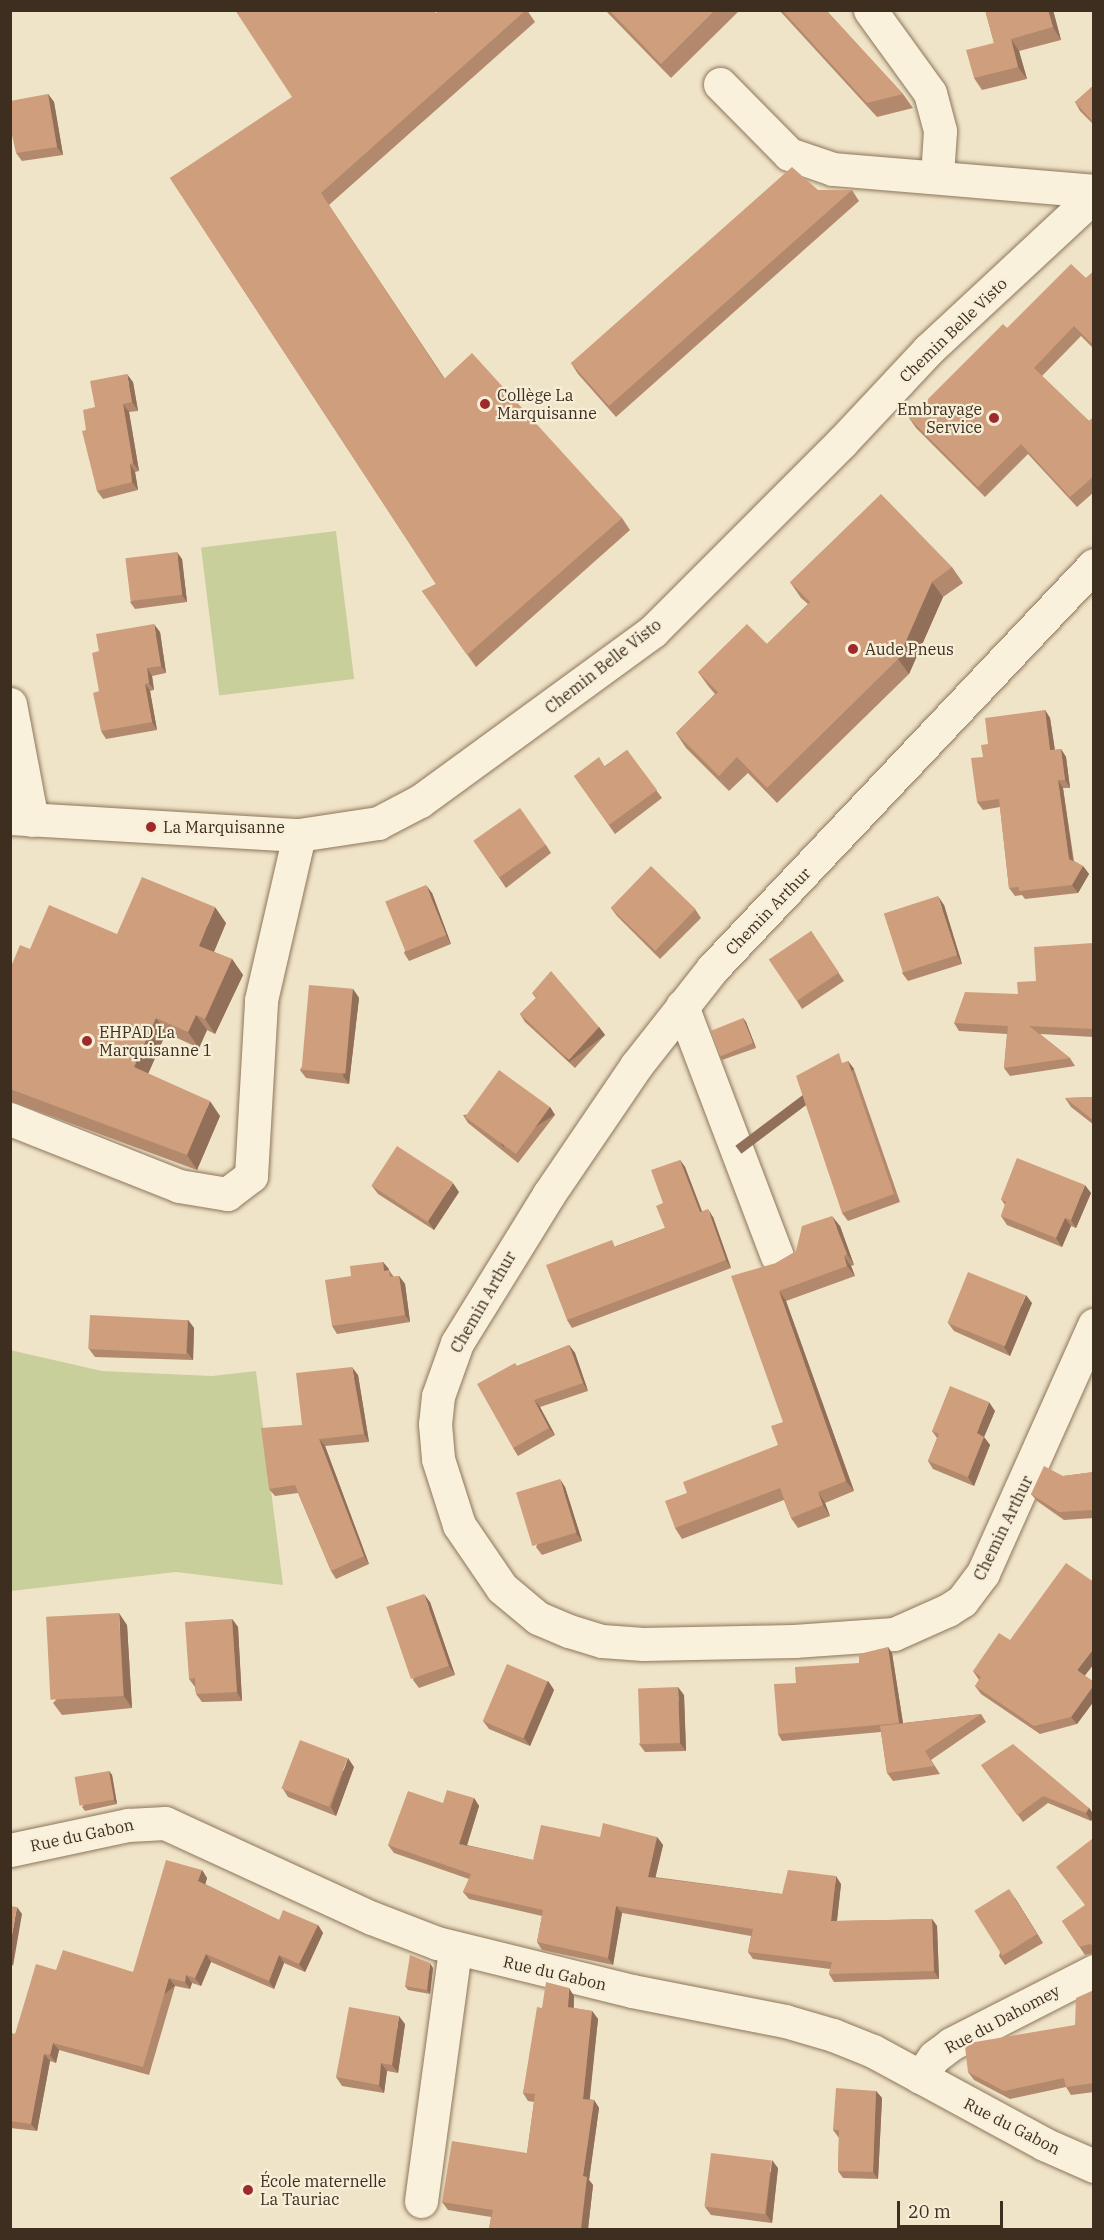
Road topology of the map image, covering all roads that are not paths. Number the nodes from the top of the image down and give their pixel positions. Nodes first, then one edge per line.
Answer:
1 (870, 10) edge
2 (720, 84) dead end
3 (937, 176) junction
4 (1094, 191) edge
5 (1094, 196) edge
6 (1092, 570) edge
7 (10, 704) edge
8 (21, 819) edge
9 (299, 835) junction
10 (682, 1006) junction
11 (10, 1119) edge
12 (777, 1256) dead end
13 (1094, 1324) edge
14 (10, 1850) edge
15 (455, 1948) junction
16 (1094, 1971) edge
17 (920, 2077) junction
18 (1094, 2166) edge
19 (421, 2201) dead end

1 - 3 street
2 - 3 street
3 - 4 street
5 - 9 street, Chemin Belle Visto
6 - 10 street, Chemin Arthur
7 - 8 street
8 - 9 street, Chemin Belle Visto
9 - 11 street
10 - 12 street
10 - 13 street, Chemin Arthur
14 - 15 street, Rue du Gabon
15 - 17 street, Rue du Gabon
15 - 19 street
16 - 17 street, Rue du Dahomey
17 - 18 street, Rue du Gabon

